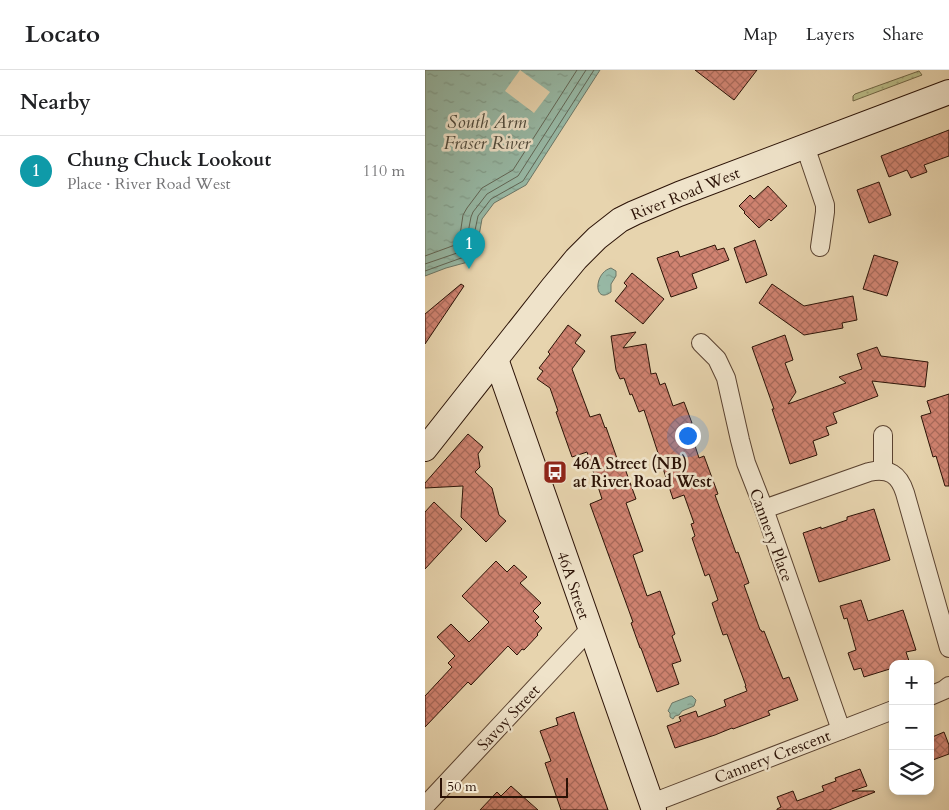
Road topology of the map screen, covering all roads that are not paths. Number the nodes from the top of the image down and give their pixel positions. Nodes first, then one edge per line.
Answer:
1 (949, 92) edge
2 (805, 146) junction
3 (819, 247) dead end
4 (701, 343) dead end
5 (496, 359) junction
6 (883, 435) dead end
7 (425, 449) edge
8 (883, 470) junction
9 (763, 509) junction
10 (590, 629) junction
11 (949, 648) edge
12 (949, 686) edge
13 (934, 694) edge
14 (889, 712) edge
15 (841, 730) junction
16 (425, 806) edge
17 (653, 807) edge

1 - 2 main road, River Road West
2 - 3 street
2 - 5 main road, River Road West
4 - 9 street, Cannery Place
5 - 7 main road, River Road West
5 - 10 main road, 46A Street
6 - 8 street
8 - 9 street
8 - 11 street
9 - 15 street, Cannery Place
10 - 16 street, Savoy Street
10 - 17 main road, 46A Street
12 - 13 street
14 - 15 street, Cannery Crescent
15 - 17 street, Cannery Crescent

